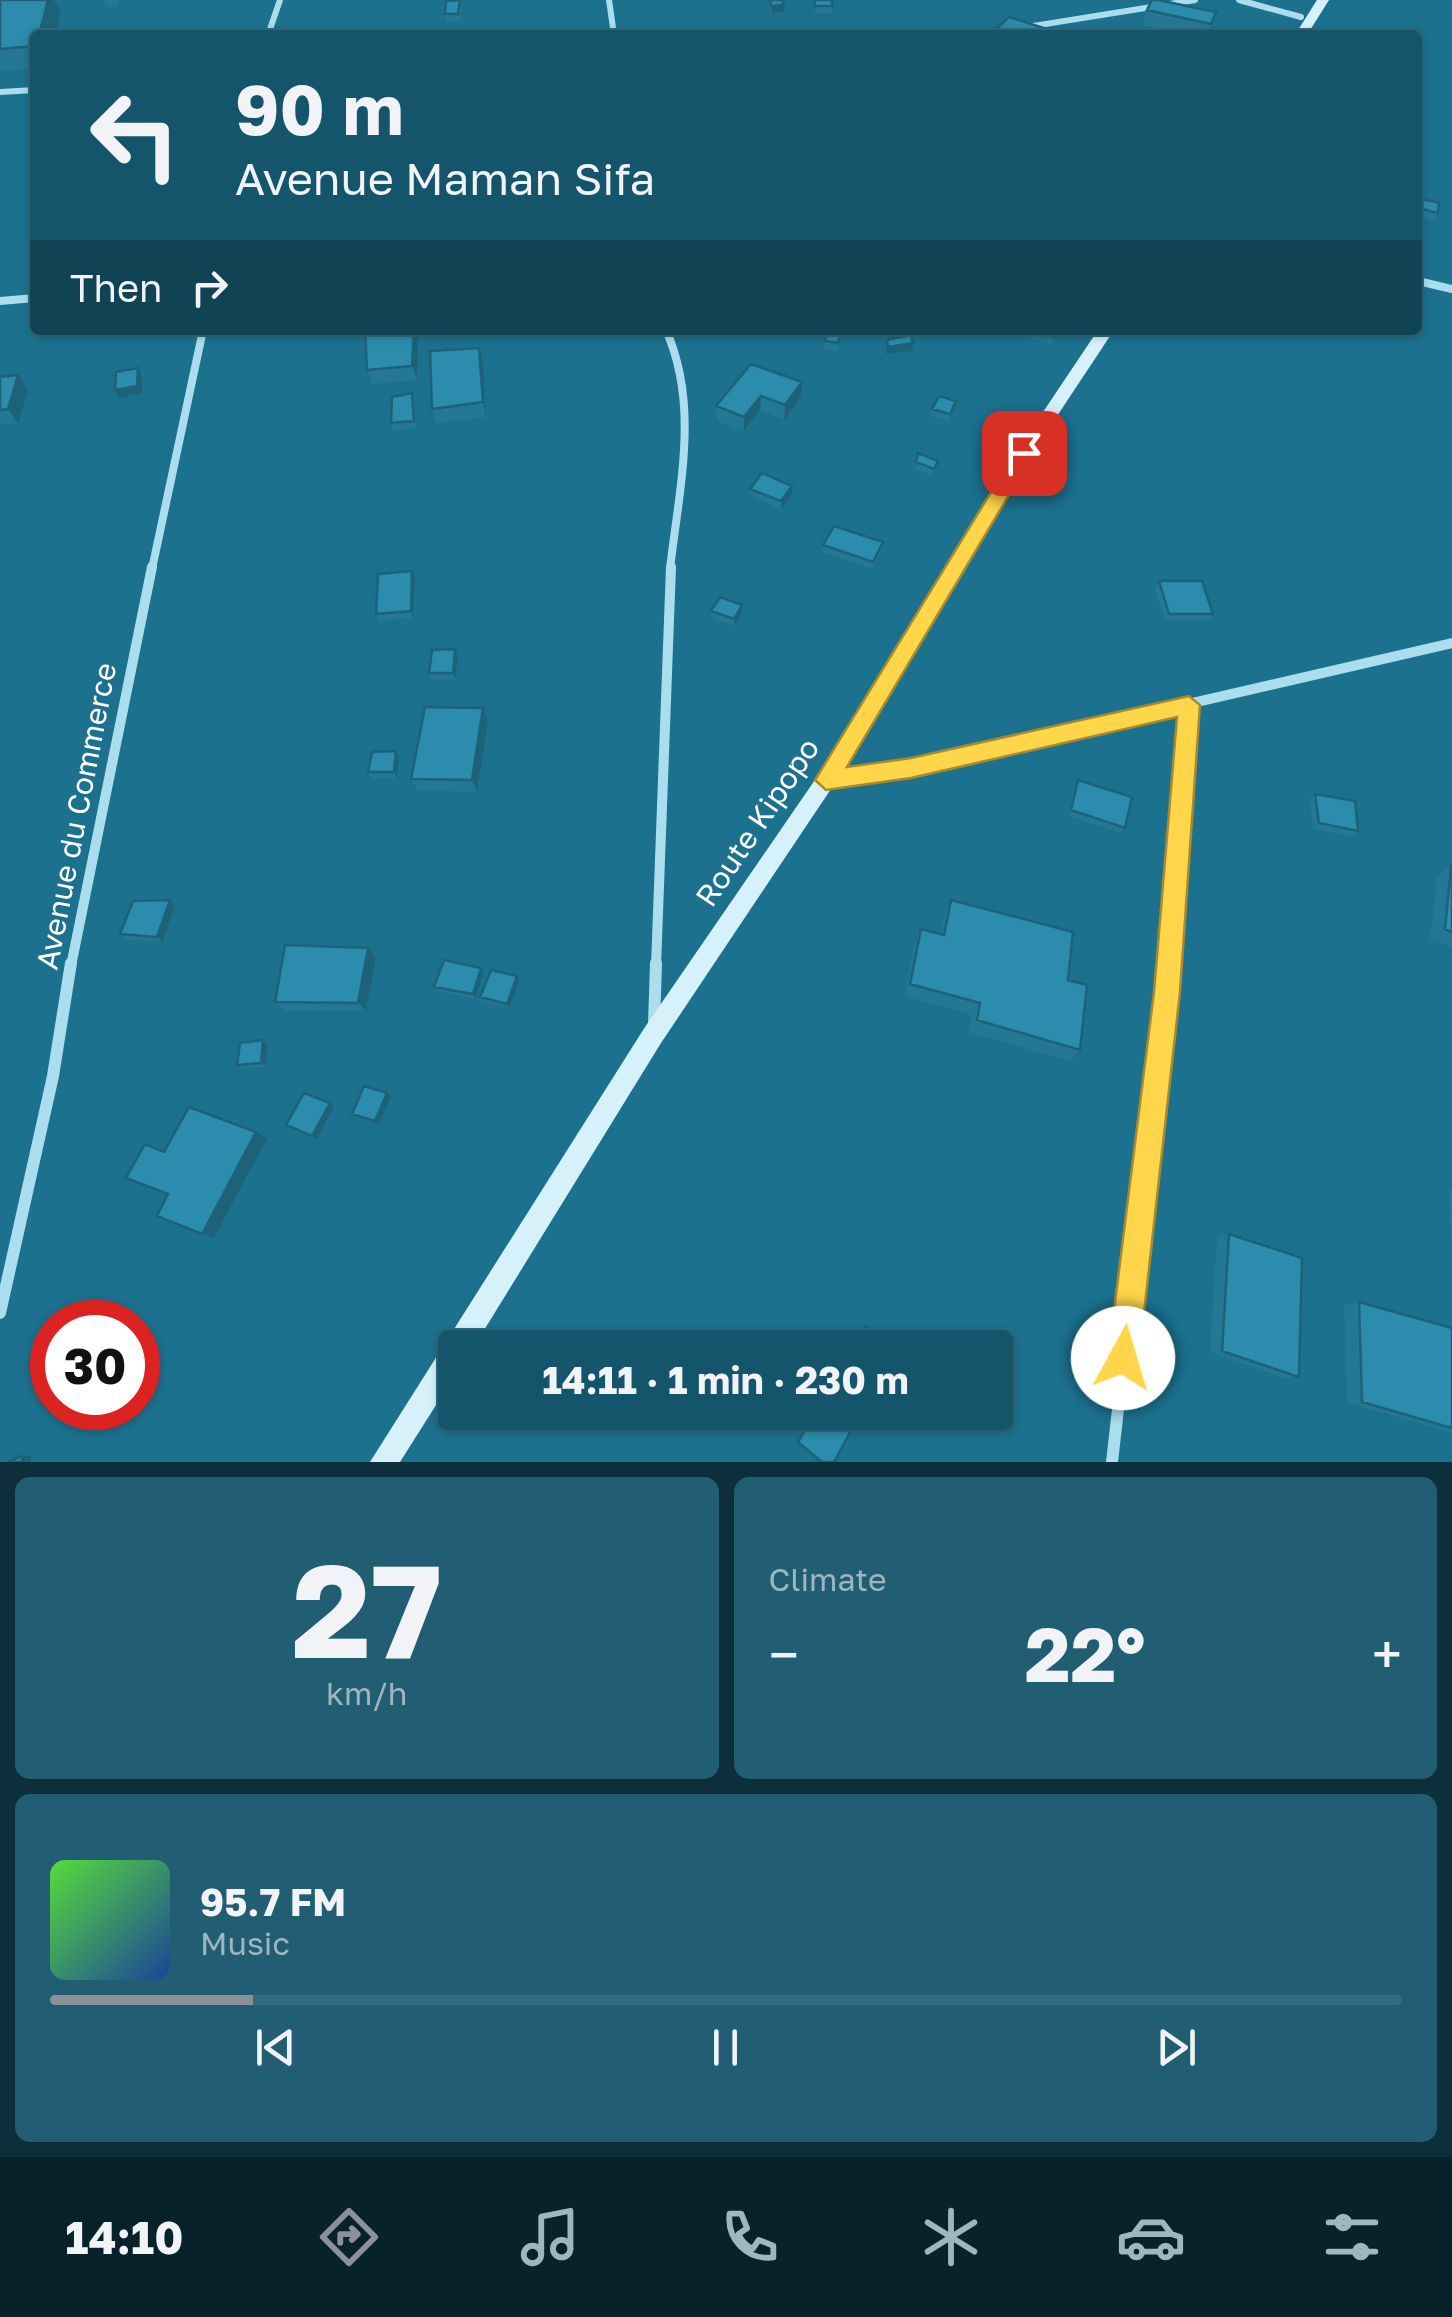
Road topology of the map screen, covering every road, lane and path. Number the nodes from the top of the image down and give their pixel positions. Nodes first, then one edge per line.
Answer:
1 (280, 0) edge
2 (610, 0) edge
3 (1195, 0) edge
4 (1239, 0) edge
5 (1323, 0) edge
6 (1301, 17) dead end
7 (270, 30) edge
8 (613, 30) edge
9 (1009, 30) edge
10 (1304, 30) edge
11 (30, 90) edge
12 (0, 92) edge
13 (1422, 281) edge
14 (1452, 289) edge
15 (30, 298) edge
16 (0, 301) edge
17 (201, 335) edge
18 (668, 335) edge
19 (1103, 335) edge
20 (1452, 643) edge
21 (1189, 705) junction
22 (826, 780) junction
23 (653, 1034) junction
24 (0, 1312) edge
25 (468, 1330) edge
26 (438, 1377) edge
27 (384, 1462) edge
28 (1112, 1462) edge

1 - 7 street
2 - 8 street
3 - 9 street
4 - 6 street
5 - 10 main road
11 - 12 street
13 - 14 street
15 - 16 street
17 - 24 street, Avenue du Commerce
18 - 23 street
19 - 22 main road, Route Kipopo
20 - 21 street
21 - 22 street
21 - 28 street
22 - 23 main road, Route Kipopo
23 - 25 main road, Route Kipopo
26 - 27 main road, Route Kipopo

